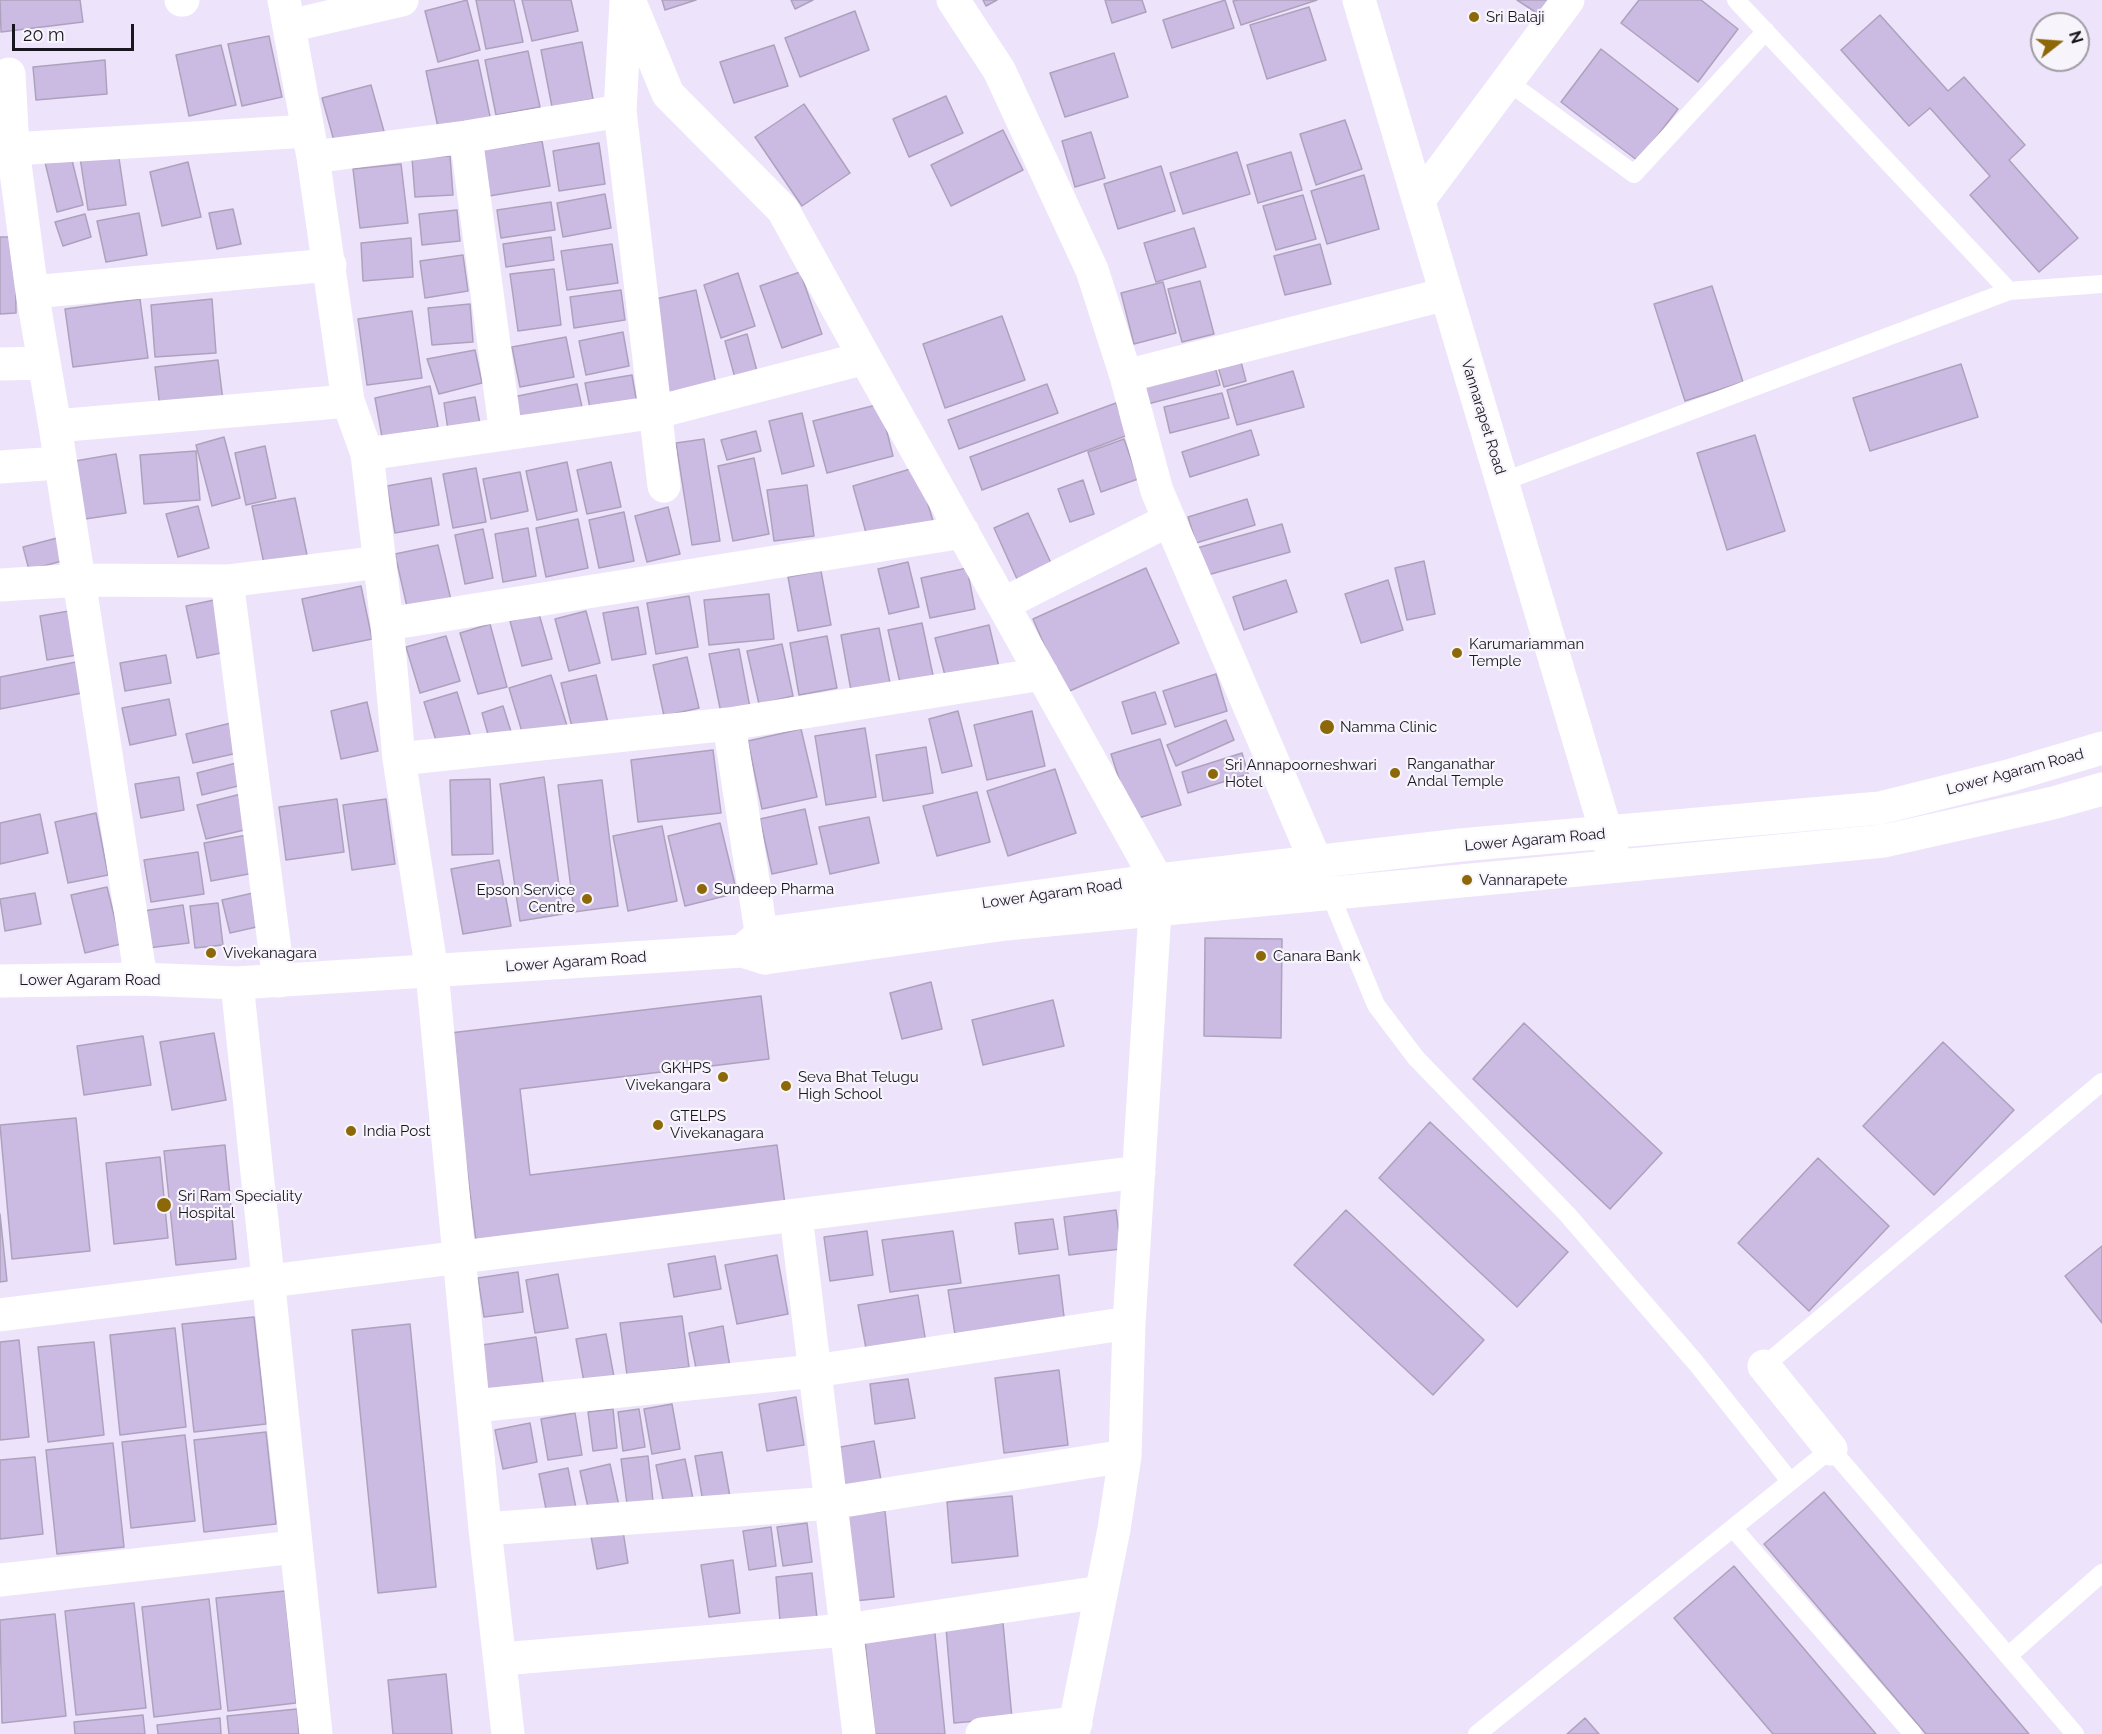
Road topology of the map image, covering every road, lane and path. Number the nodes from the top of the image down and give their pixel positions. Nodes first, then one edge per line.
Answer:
1 (402, 0) edge
2 (627, 0) edge
3 (954, 0) edge
4 (1359, 0) edge
5 (1568, 0) edge
6 (1736, 0) edge
7 (286, 13) edge
8 (1767, 31) junction
9 (9, 74) dead end
10 (1507, 81) junction
11 (620, 111) junction
12 (466, 137) junction
13 (310, 144) junction
14 (12, 149) junction
15 (1419, 200) junction
16 (330, 265) junction
17 (2102, 284) edge
18 (2008, 291) junction
19 (32, 292) junction
20 (1446, 294) junction
21 (865, 358) junction
22 (0, 363) edge
23 (44, 363) junction
24 (1126, 376) junction
25 (348, 401) junction
26 (657, 412) junction
27 (55, 426) junction
28 (506, 434) junction
29 (367, 454) junction
30 (59, 463) junction
31 (0, 467) edge
32 (1502, 482) junction
33 (664, 486) dead end
34 (1169, 520) junction
35 (963, 532) junction
36 (380, 562) junction
37 (81, 580) junction
38 (227, 580) junction
39 (0, 585) edge
40 (1003, 604) junction
41 (387, 624) junction
42 (1042, 674) junction
43 (729, 724) junction
44 (2102, 748) edge
45 (399, 759) junction
46 (2102, 789) edge
47 (1607, 834) junction
48 (1317, 862) junction
49 (1615, 866) junction
50 (1330, 894) junction
51 (1156, 895) junction
52 (756, 948) junction
53 (432, 972) junction
54 (141, 979) junction
55 (0, 981) edge
56 (279, 981) junction
57 (237, 983) junction
58 (2102, 1082) edge
59 (1139, 1172) junction
60 (796, 1216) junction
61 (461, 1255) junction
62 (268, 1282) junction
63 (0, 1315) edge
64 (1129, 1323) junction
65 (1764, 1366) joint
66 (815, 1371) junction
67 (474, 1406) junction
68 (1831, 1449) junction
69 (1125, 1456) junction
70 (1790, 1481) junction
71 (831, 1503) junction
72 (1732, 1528) junction
73 (485, 1529) junction
74 (295, 1547) junction
75 (2102, 1573) edge
76 (0, 1580) edge
77 (1101, 1592) junction
78 (846, 1630) junction
79 (2008, 1656) junction
80 (502, 1659) junction
81 (1074, 1728) edge
82 (316, 1734) edge
83 (508, 1734) edge
84 (858, 1734) edge
85 (982, 1734) edge
86 (1477, 1734) edge
87 (1913, 1734) edge
88 (2075, 1734) edge

1 - 7 street
2 - 11 street
2 - 21 street
3 - 24 street
4 - 15 street, Vannarapet Road
5 - 10 street
6 - 8 lane
7 - 13 street
8 - 10 lane
8 - 18 lane
9 - 14 street
10 - 15 street
11 - 12 street
11 - 26 street
12 - 13 street
12 - 28 street
13 - 14 street
13 - 16 street
14 - 19 street
15 - 20 street, Vannarapet Road
16 - 19 street
16 - 25 street
17 - 18 lane
18 - 32 lane
19 - 23 street
20 - 24 street
20 - 32 street, Vannarapet Road
21 - 26 street
21 - 35 street
22 - 23 street
23 - 27 street
24 - 34 street
25 - 27 street
25 - 29 street
26 - 28 street
26 - 33 street
27 - 30 street
28 - 29 street
29 - 36 street
30 - 31 street
30 - 37 street
32 - 47 street, Vannarapet Road
34 - 40 street
34 - 48 street
35 - 40 street
35 - 41 street
36 - 38 street
36 - 41 street
37 - 38 street
37 - 39 street
37 - 54 street
38 - 56 street
40 - 42 street
41 - 45 street
42 - 43 street
42 - 51 street
43 - 45 street
43 - 52 street
44 - 47 street, Lower Agaram Road
45 - 53 street
46 - 49 street
47 - 48 street, Lower Agaram Road
47 - 49 street, Vannarapet Road
48 - 51 street, Lower Agaram Road
49 - 50 street
50 - 51 street
50 - 70 lane
51 - 52 street, Lower Agaram Road
51 - 59 street
52 - 53 street, Lower Agaram Road
53 - 56 street, Lower Agaram Road
53 - 61 street
54 - 55 street, Lower Agaram Road
54 - 57 street, Lower Agaram Road
56 - 57 street, Lower Agaram Road
57 - 62 street
58 - 65 lane
59 - 60 street
59 - 64 street
60 - 61 street
60 - 66 street
61 - 62 street
61 - 67 street
62 - 63 street
62 - 74 street
64 - 66 street
64 - 69 street
65 - 68 street
66 - 67 street
66 - 71 street
67 - 73 street
68 - 70 lane
68 - 79 lane
69 - 71 street
69 - 77 street
70 - 72 lane
71 - 73 street
71 - 78 street
72 - 86 lane
72 - 87 lane
73 - 80 street
74 - 76 street
74 - 82 street
75 - 79 lane
77 - 78 street
77 - 81 street
78 - 80 street
78 - 84 street
79 - 88 lane
80 - 83 street
81 - 85 street

